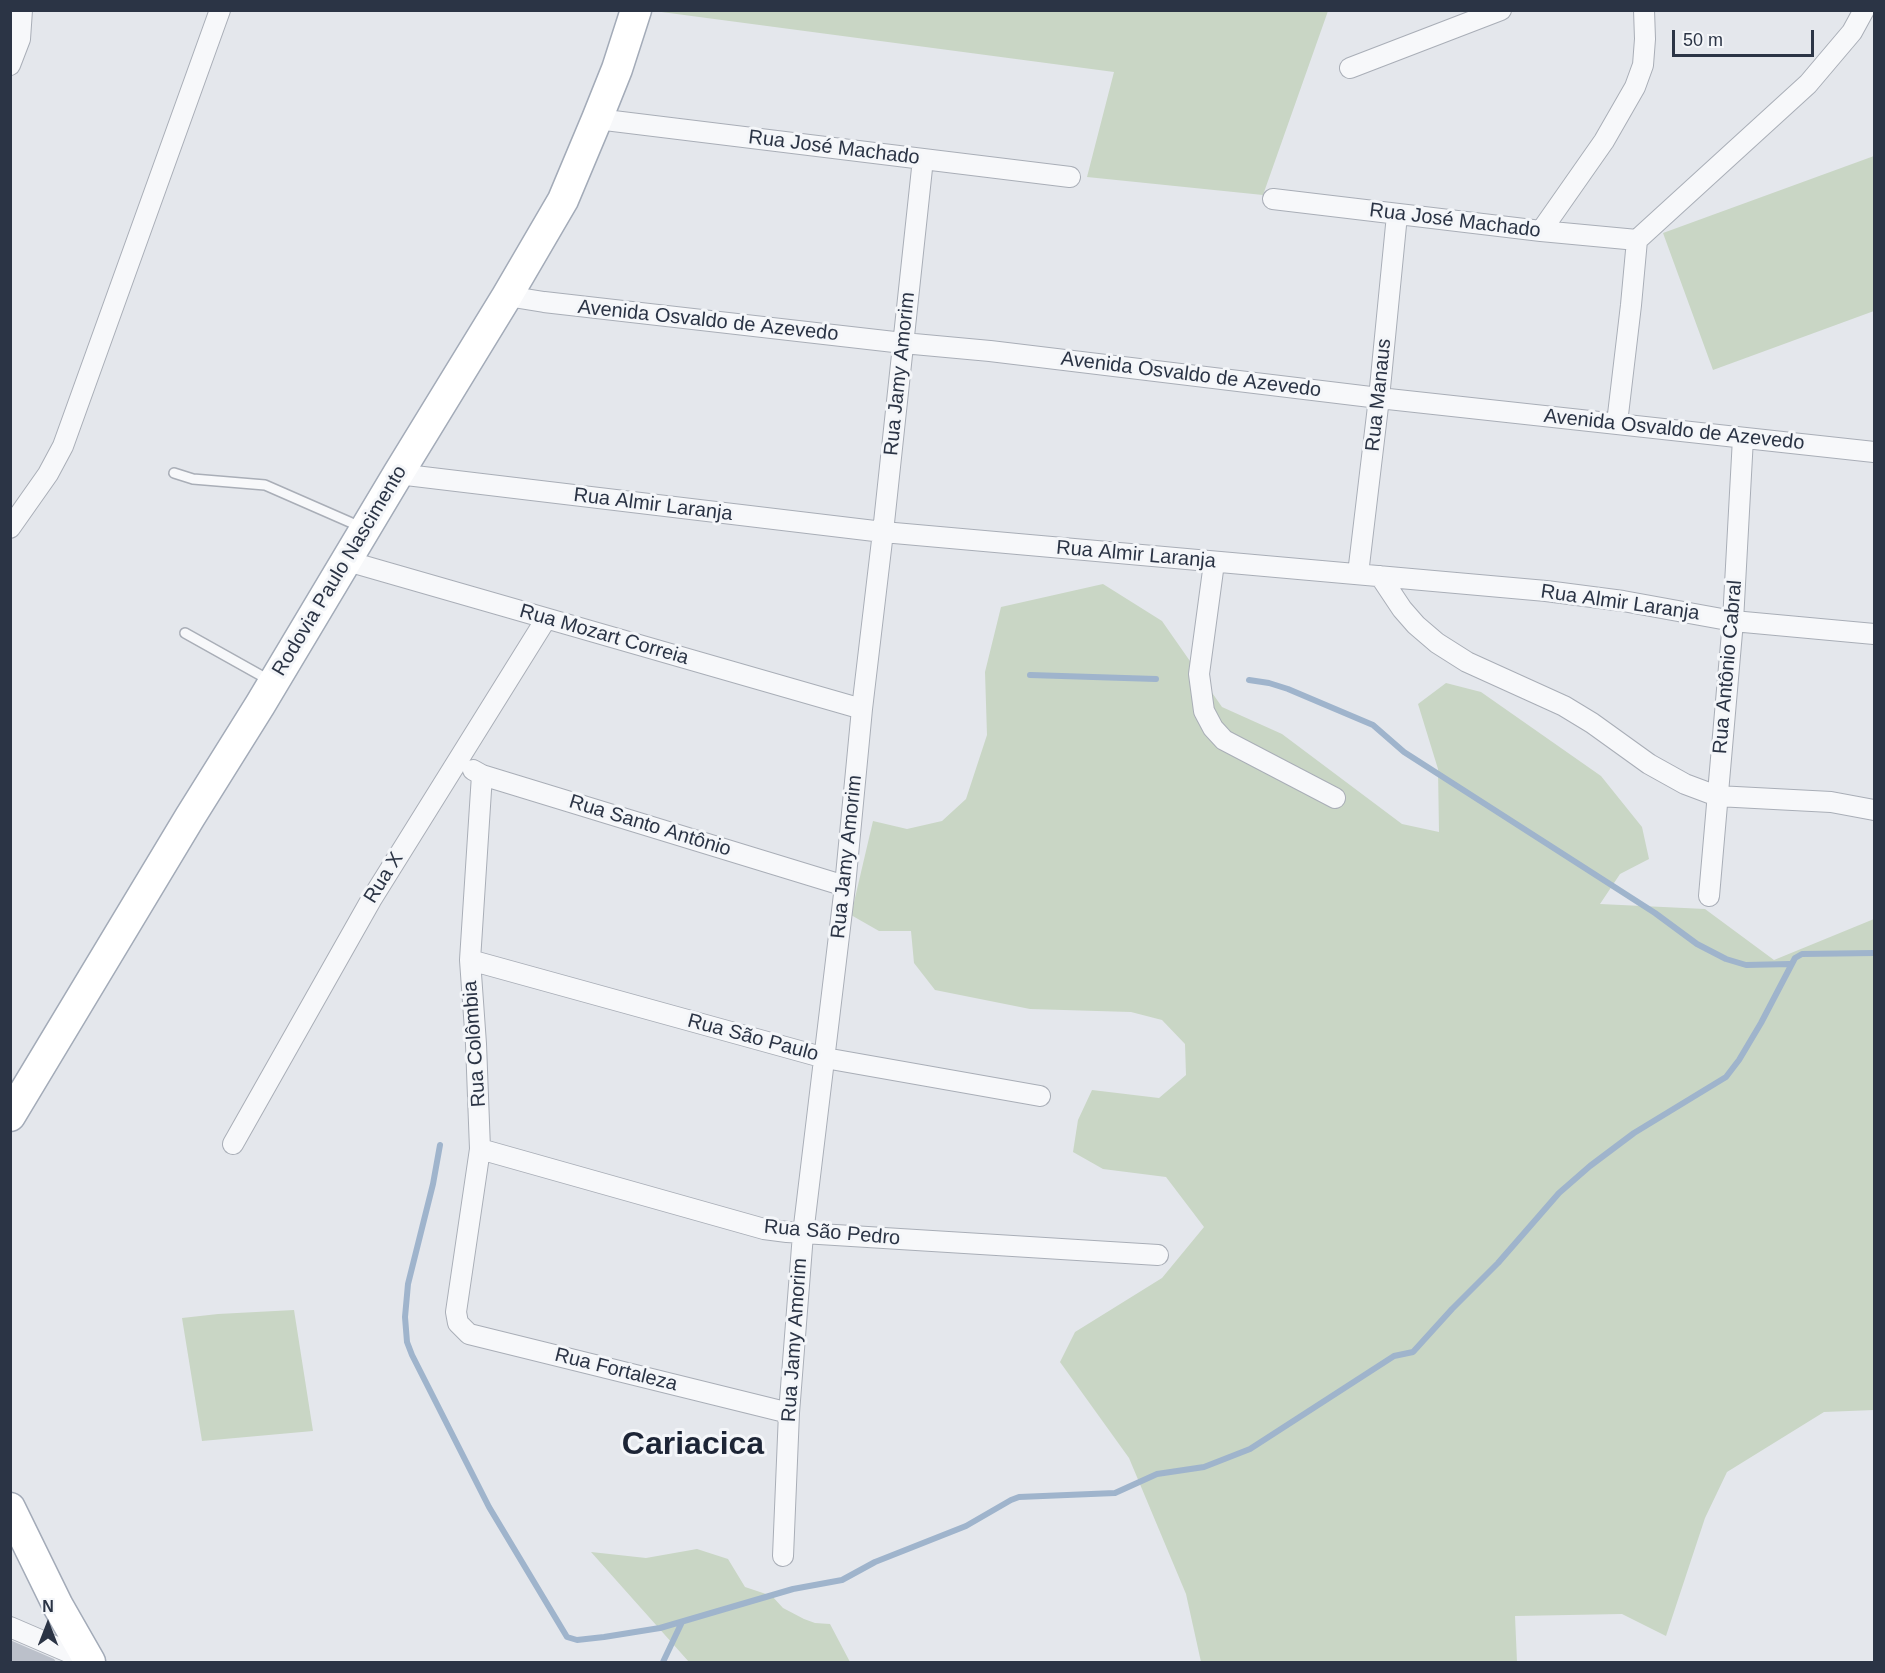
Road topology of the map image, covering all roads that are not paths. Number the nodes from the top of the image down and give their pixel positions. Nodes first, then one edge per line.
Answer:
1 (22, 10) edge
2 (220, 10) edge
3 (636, 10) edge
4 (1501, 10) edge
5 (1644, 10) edge
6 (1864, 10) edge
7 (10, 65) edge
8 (1350, 68) dead end
9 (597, 119) junction
10 (923, 159) junction
11 (1070, 177) dead end
12 (1273, 199) dead end
13 (1397, 215) junction
14 (1540, 231) junction
15 (1637, 240) junction
16 (507, 296) junction
17 (903, 343) junction
18 (1379, 398) junction
19 (1617, 423) junction
20 (1743, 438) junction
21 (1875, 452) edge
22 (174, 472) dead end
23 (398, 474) junction
24 (10, 528) edge
25 (366, 529) junction
26 (883, 532) junction
27 (347, 561) junction
28 (1214, 563) junction
29 (1358, 574) junction
30 (1380, 576) junction
31 (546, 619) junction
32 (1732, 621) junction
33 (184, 633) dead end
34 (1875, 634) edge
35 (274, 683) junction
36 (862, 709) junction
37 (457, 761) junction
38 (482, 775) junction
39 (1717, 796) junction
40 (1335, 798) dead end
41 (1875, 810) edge
42 (845, 886) junction
43 (1709, 896) dead end
44 (470, 960) junction
45 (825, 1058) junction
46 (1040, 1096) dead end
47 (10, 1116) edge
48 (232, 1144) dead end
49 (480, 1149) junction
50 (803, 1234) junction
51 (1158, 1255) dead end
52 (456, 1312) joint
53 (789, 1413) junction
54 (10, 1508) edge
55 (783, 1556) dead end
56 (10, 1627) edge
57 (89, 1661) edge

1 - 7 street
2 - 24 street
3 - 9 main road, Rodovia Paulo Nascimento
4 - 8 street
5 - 14 street
6 - 15 street
9 - 10 street, Rua José Machado
9 - 16 main road, Rodovia Paulo Nascimento
10 - 11 street, Rua José Machado
10 - 17 street, Rua Jamy Amorim
12 - 13 street, Rua José Machado
13 - 14 street, Rua José Machado
13 - 18 street, Rua Manaus
14 - 15 street, Rua José Machado
15 - 19 street
16 - 17 street, Avenida Osvaldo de Azevedo
16 - 23 main road, Rodovia Paulo Nascimento
17 - 18 street, Avenida Osvaldo de Azevedo
17 - 26 street, Rua Jamy Amorim
18 - 19 street, Avenida Osvaldo de Azevedo
18 - 29 street, Rua Manaus
19 - 20 street, Avenida Osvaldo de Azevedo
20 - 21 street, Avenida Osvaldo de Azevedo
20 - 32 street, Rua Antônio Cabral
22 - 25 lane
23 - 25 main road, Rodovia Paulo Nascimento
23 - 26 street, Rua Almir Laranja
25 - 27 main road, Rodovia Paulo Nascimento
26 - 28 street, Rua Almir Laranja
26 - 36 street, Rua Jamy Amorim
27 - 31 street, Rua Mozart Correia
27 - 35 main road, Rodovia Paulo Nascimento
28 - 29 street, Rua Almir Laranja
28 - 40 street
29 - 30 street, Rua Almir Laranja
30 - 32 street, Rua Almir Laranja
30 - 39 street
31 - 36 street, Rua Mozart Correia
31 - 37 street, Rua X
32 - 34 street, Rua Almir Laranja
32 - 39 street, Rua Antônio Cabral
33 - 35 lane
35 - 47 main road, Rodovia Paulo Nascimento
36 - 42 street, Rua Jamy Amorim
37 - 38 street, Rua Santo Antônio
37 - 48 street, Rua X
38 - 42 street, Rua Santo Antônio
38 - 44 street, Rua Colômbia
39 - 41 street
39 - 43 street, Rua Antônio Cabral
42 - 45 street, Rua Jamy Amorim
44 - 45 street, Rua São Paulo
44 - 49 street, Rua Colômbia
45 - 46 street, Rua São Paulo
45 - 50 street, Rua Jamy Amorim
49 - 50 street, Rua São Pedro
49 - 52 street, Rua Colômbia
50 - 51 street, Rua São Pedro
50 - 53 street, Rua Jamy Amorim
52 - 53 street, Rua Fortaleza
53 - 55 street, Rua Jamy Amorim
54 - 57 main road
56 - 57 street

